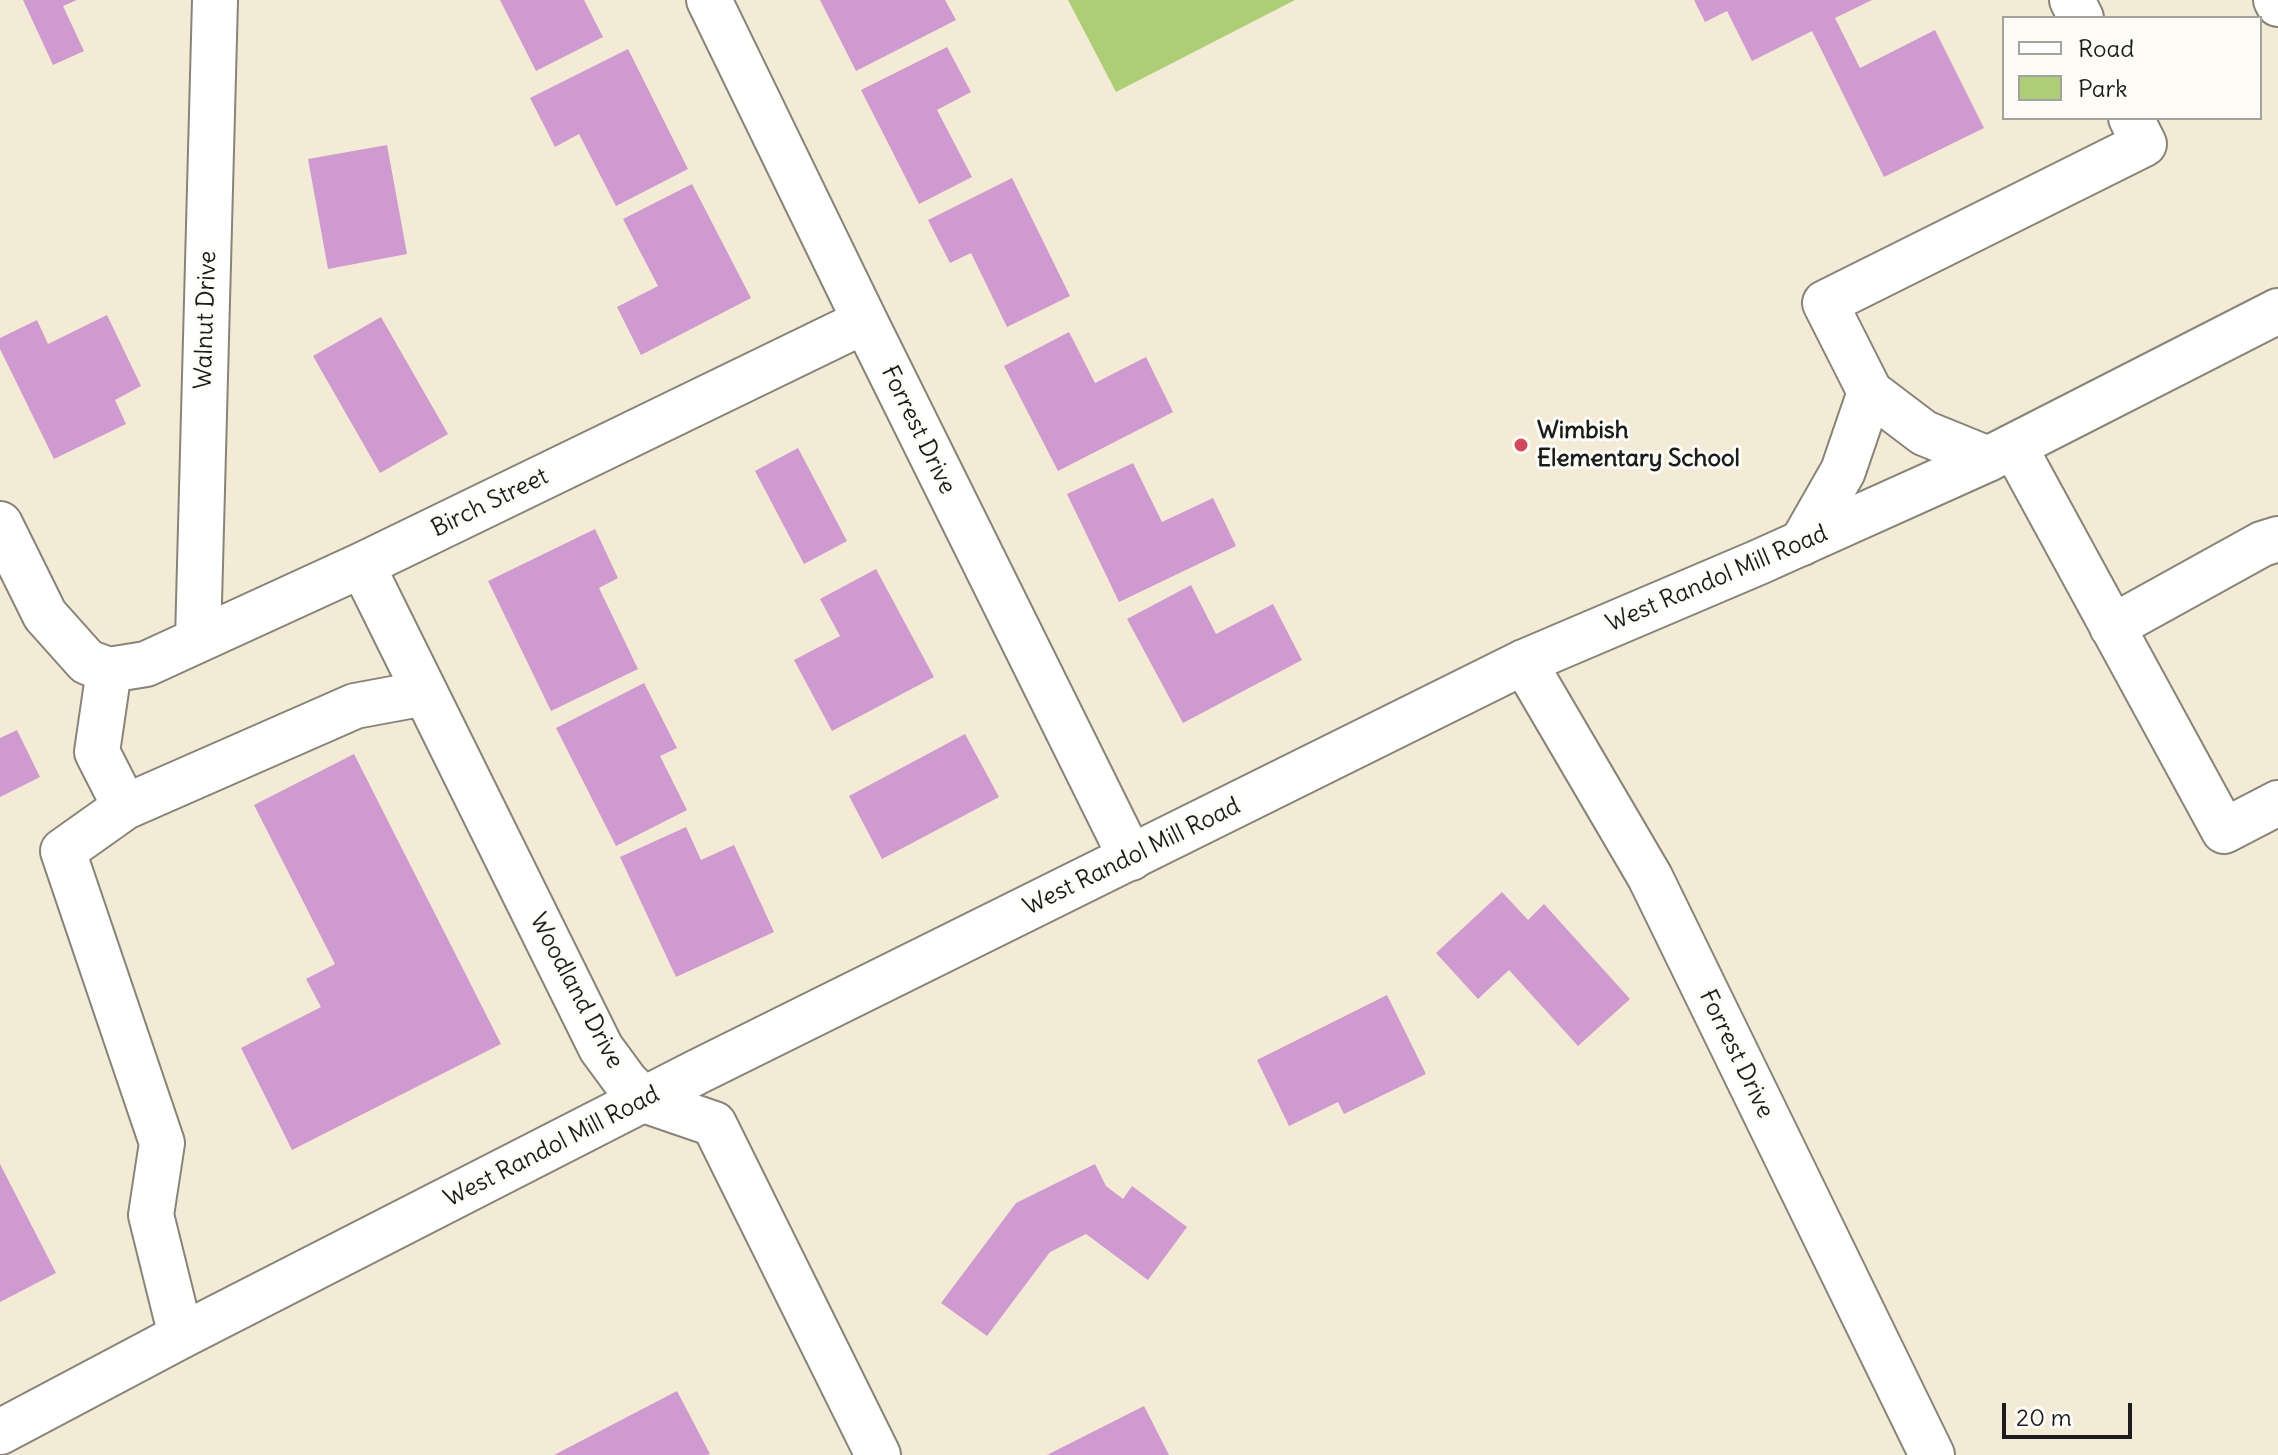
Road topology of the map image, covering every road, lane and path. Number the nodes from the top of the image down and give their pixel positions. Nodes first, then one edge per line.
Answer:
1 (215, 0) edge
2 (709, 0) edge
3 (2132, 120) edge
4 (2278, 311) edge
5 (865, 321) junction
6 (1870, 392) junction
7 (2001, 453) junction
8 (0, 524) edge
9 (2278, 539) edge
10 (1802, 543) junction
11 (362, 565) junction
12 (2112, 627) junction
13 (198, 640) junction
14 (1524, 662) junction
15 (109, 670) junction
16 (425, 693) junction
17 (2278, 803) edge
18 (125, 807) junction
19 (1131, 858) junction
20 (644, 1100) junction
21 (181, 1336) junction
22 (0, 1432) edge
23 (878, 1455) edge
24 (1932, 1455) edge

1 - 13 street, Walnut Drive
2 - 5 street, Forrest Drive
3 - 6 street
4 - 7 street, West Randol Mill Road
5 - 11 street, Birch Street
5 - 19 street, Forrest Drive
6 - 7 street
6 - 10 street
7 - 10 street, West Randol Mill Road
7 - 12 street
8 - 15 street
9 - 12 street
10 - 14 street, West Randol Mill Road
11 - 13 street, Birch Street
11 - 16 street, Woodland Drive
12 - 17 street
13 - 15 street, Birch Street
14 - 19 street, West Randol Mill Road
14 - 24 street, Forrest Drive
15 - 18 street
16 - 18 street
16 - 20 street, Woodland Drive
18 - 21 street
19 - 20 street, West Randol Mill Road
20 - 21 street, West Randol Mill Road
20 - 23 street, Woodland Drive
21 - 22 street, West Randol Mill Road

